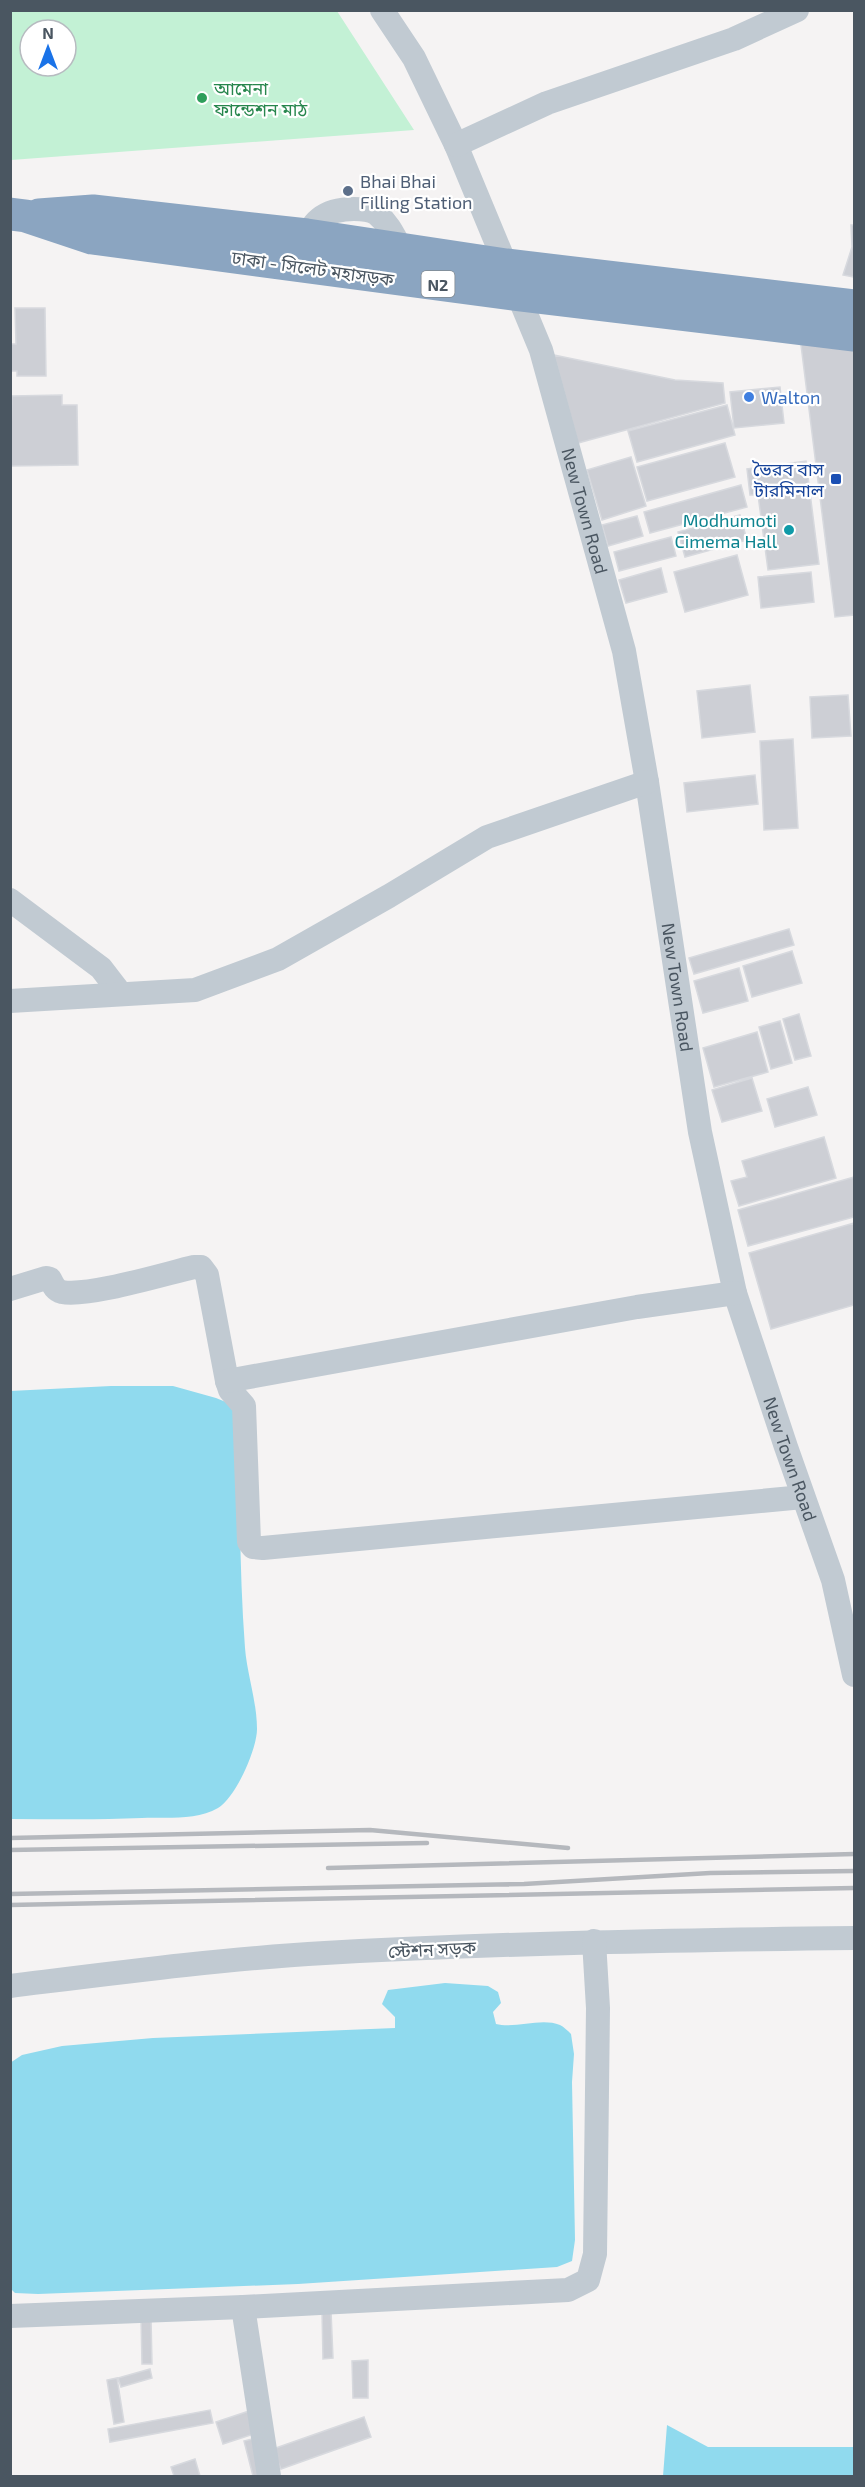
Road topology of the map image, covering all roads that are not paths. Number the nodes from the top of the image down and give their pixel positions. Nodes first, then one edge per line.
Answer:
1 (382, 10) edge
2 (797, 10) edge
3 (456, 145) junction
4 (18, 215) edge
5 (304, 250) junction
6 (506, 265) junction
7 (520, 295) junction
8 (855, 306) edge
9 (855, 335) edge
10 (647, 782) junction
11 (10, 900) edge
12 (121, 994) junction
13 (10, 1001) edge
14 (10, 1289) edge
15 (735, 1293) junction
16 (227, 1381) junction
17 (803, 1497) junction
18 (855, 1675) edge
19 (855, 1938) edge
20 (594, 1941) junction
21 (10, 1986) edge
22 (243, 2307) junction
23 (10, 2316) edge
24 (269, 2476) edge

1 - 3 street, New Town Road
2 - 3 street
3 - 6 street, New Town Road
4 - 5 highway, ঢাকা - সিলেট মহাসড়ক / N2
5 - 6 highway, ঢাকা - সিলেট মহাসড়ক / N2
5 - 7 highway, ঢাকা - সিলেট মহাসড়ক / N2
6 - 7 street, New Town Road
6 - 8 highway, ঢাকা - সিলেট মহাসড়ক / N2
7 - 9 highway, ঢাকা - সিলেট মহাসড়ক / N2
7 - 10 street, New Town Road
10 - 12 street
10 - 15 street, New Town Road
11 - 12 street
12 - 13 street
14 - 16 street
15 - 16 street
15 - 17 street, New Town Road
16 - 17 street
17 - 18 street, New Town Road
19 - 20 street, স্টেশন সড়ক
20 - 21 street, স্টেশন সড়ক
20 - 22 street
22 - 23 street
22 - 24 street

